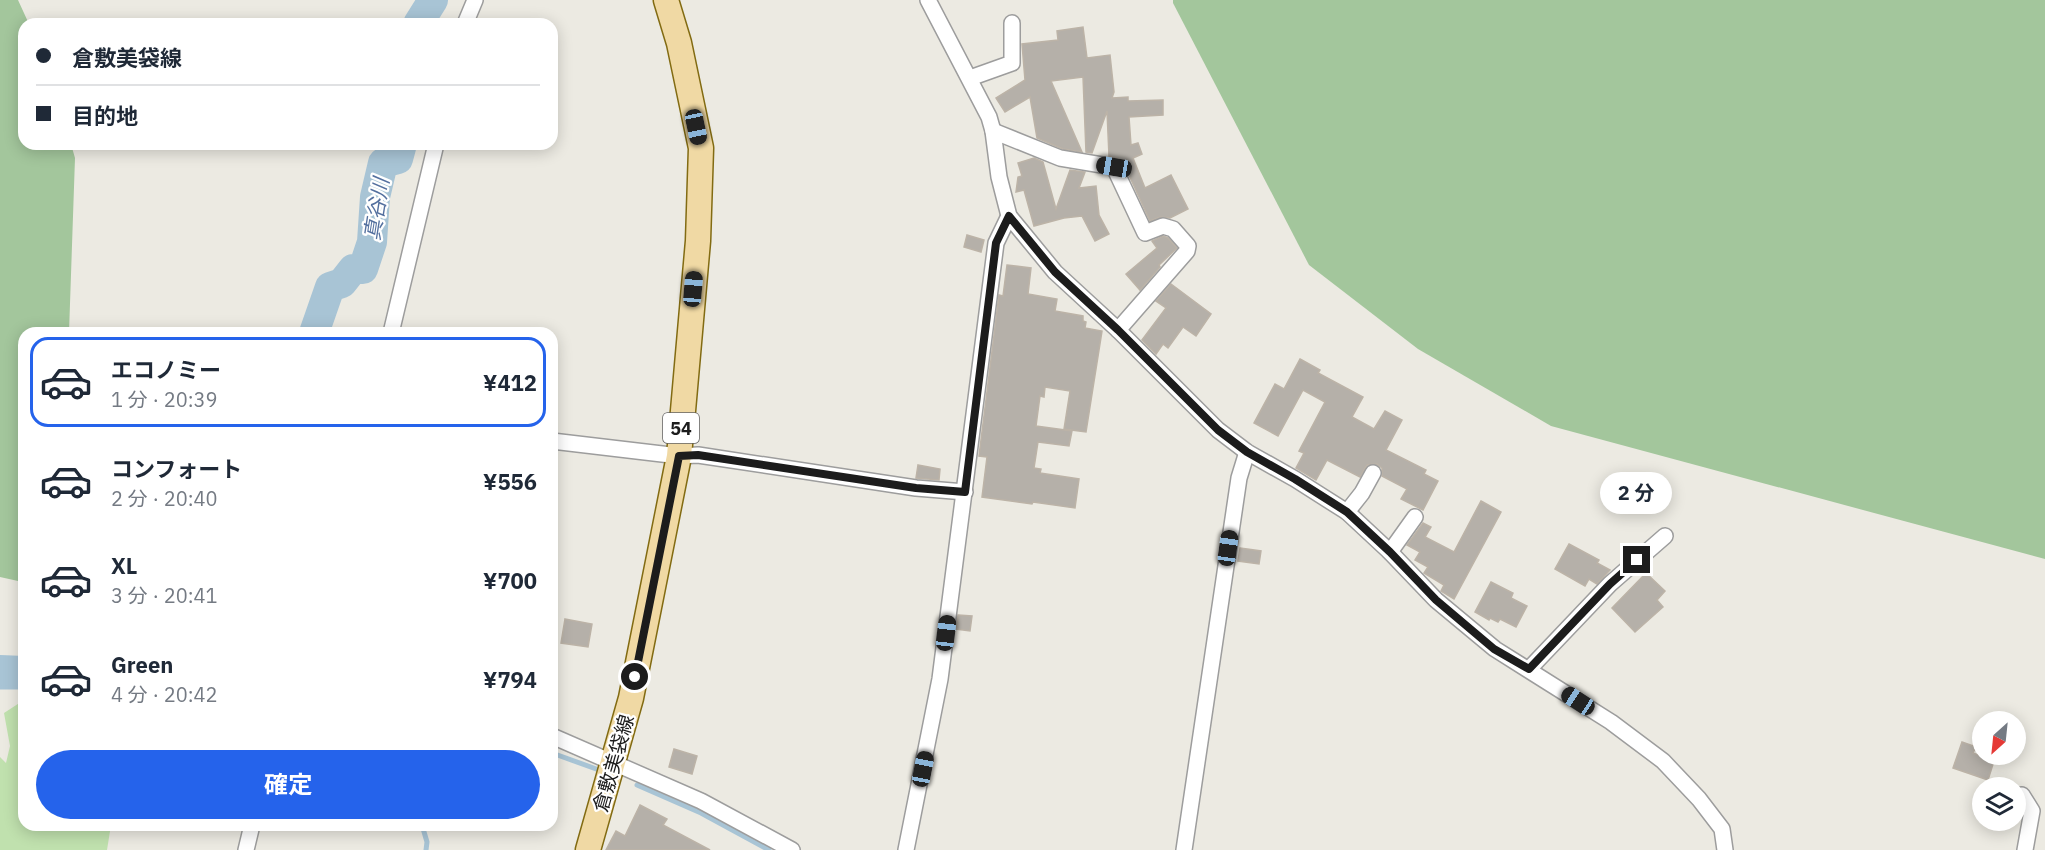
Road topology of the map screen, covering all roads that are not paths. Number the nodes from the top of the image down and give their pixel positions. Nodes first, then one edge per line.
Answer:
1 (475, 0) edge
2 (666, 0) edge
3 (928, 0) edge
4 (468, 18) edge
5 (1012, 23) dead end
6 (970, 78) junction
7 (993, 131) junction
8 (435, 150) edge
9 (1009, 216) junction
10 (392, 327) edge
11 (1118, 330) junction
12 (558, 442) edge
13 (1247, 452) junction
14 (679, 456) junction
15 (1373, 473) dead end
16 (965, 492) junction
17 (1347, 512) junction
18 (1415, 517) dead end
19 (1665, 536) dead end
20 (1390, 552) junction
21 (1529, 669) junction
22 (558, 739) edge
23 (612, 762) junction
24 (2026, 801) edge
25 (251, 831) edge
26 (246, 850) edge
27 (588, 850) edge
28 (792, 850) edge
29 (906, 850) edge
30 (1184, 850) edge
31 (1725, 850) edge
32 (2025, 850) edge

1 - 4 street
2 - 14 main road, 倉敷美袋線 / 54
3 - 6 street
5 - 6 street
6 - 7 street
7 - 9 street
7 - 11 street
8 - 10 street
9 - 11 street
9 - 16 street
11 - 13 street
12 - 14 street
13 - 17 street
13 - 30 street
14 - 16 street
14 - 23 main road, 倉敷美袋線 / 54
15 - 17 street
16 - 29 street
17 - 20 street
18 - 20 street
19 - 21 street
20 - 21 street
21 - 31 street
22 - 23 street
23 - 27 main road, 倉敷美袋線 / 54
23 - 28 street
24 - 32 street
25 - 26 street

